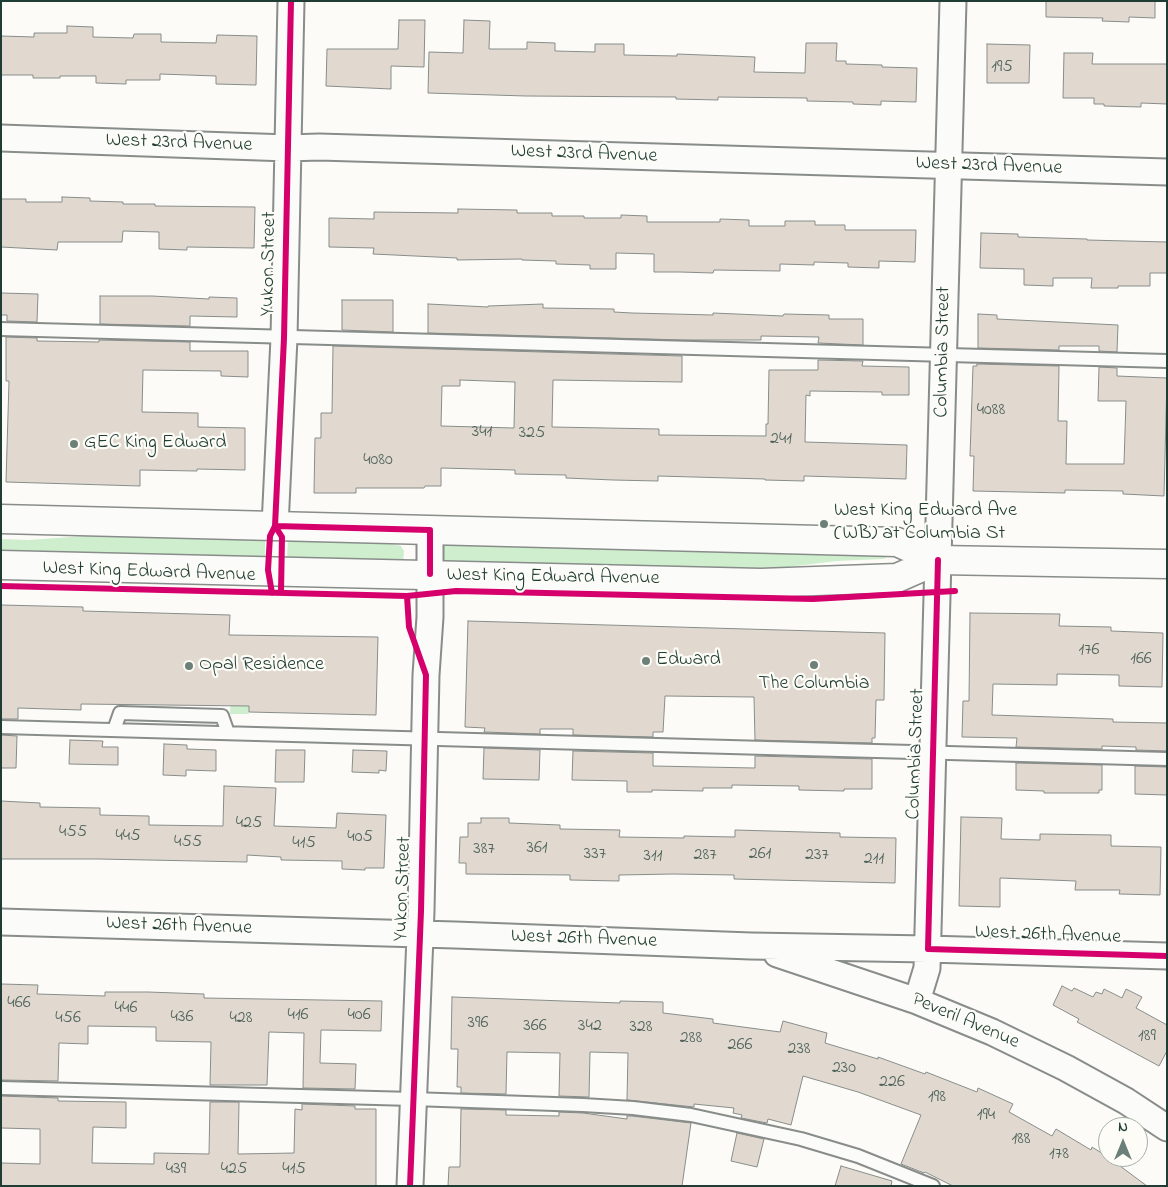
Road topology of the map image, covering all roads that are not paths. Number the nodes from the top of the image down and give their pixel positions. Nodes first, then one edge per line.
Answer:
1 (291, 1) edge
2 (953, 1) edge
3 (1, 138) edge
4 (288, 148) junction
5 (949, 166) junction
6 (1167, 172) edge
7 (1, 329) edge
8 (284, 338) junction
9 (944, 355) junction
10 (1167, 361) edge
11 (1, 519) edge
12 (275, 526) junction
13 (430, 530) junction
14 (938, 560) junction
15 (1167, 564) edge
16 (1, 565) edge
17 (430, 574) junction
18 (1, 727) edge
19 (114, 730) junction
20 (228, 734) junction
21 (425, 738) junction
22 (933, 753) junction
23 (1167, 759) edge
24 (1, 922) edge
25 (420, 934) junction
26 (751, 946) junction
27 (928, 948) junction
28 (1167, 956) edge
29 (917, 1000) junction
30 (1, 1088) edge
31 (414, 1099) junction
32 (1167, 1128) edge
33 (410, 1186) edge
34 (933, 1186) edge

1 - 4 street, Yukon Street
2 - 5 street, Columbia Street
3 - 4 street, West 23rd Avenue
4 - 5 street, West 23rd Avenue
4 - 8 street, Yukon Street
5 - 6 street, West 23rd Avenue
5 - 9 street, Columbia Street
7 - 8 lane
8 - 9 lane
8 - 12 street, Yukon Street
9 - 10 lane
9 - 14 street, Columbia Street
11 - 12 main road, West King Edward Avenue
12 - 13 main road, West King Edward Avenue
13 - 14 main road, West King Edward Avenue
13 - 17 street, Yukon Street
14 - 15 main road, West King Edward Avenue
14 - 17 main road, West King Edward Avenue
14 - 22 street, Columbia Street
16 - 17 main road, West King Edward Avenue
17 - 21 street, Yukon Street
18 - 19 lane
19 - 20 lane
19 - 20 lane
20 - 21 lane
21 - 22 lane
21 - 25 street, Yukon Street
22 - 23 lane
22 - 27 street, Columbia Street
24 - 25 street, West 26th Avenue
25 - 26 street, West 26th Avenue
25 - 31 street, Yukon Street
26 - 27 street, West 26th Avenue
26 - 29 street, Peveril Avenue
27 - 28 street, West 26th Avenue
27 - 29 street, Columbia Street
29 - 32 street, Peveril Avenue
30 - 31 lane
31 - 33 street, Yukon Street
31 - 34 lane

